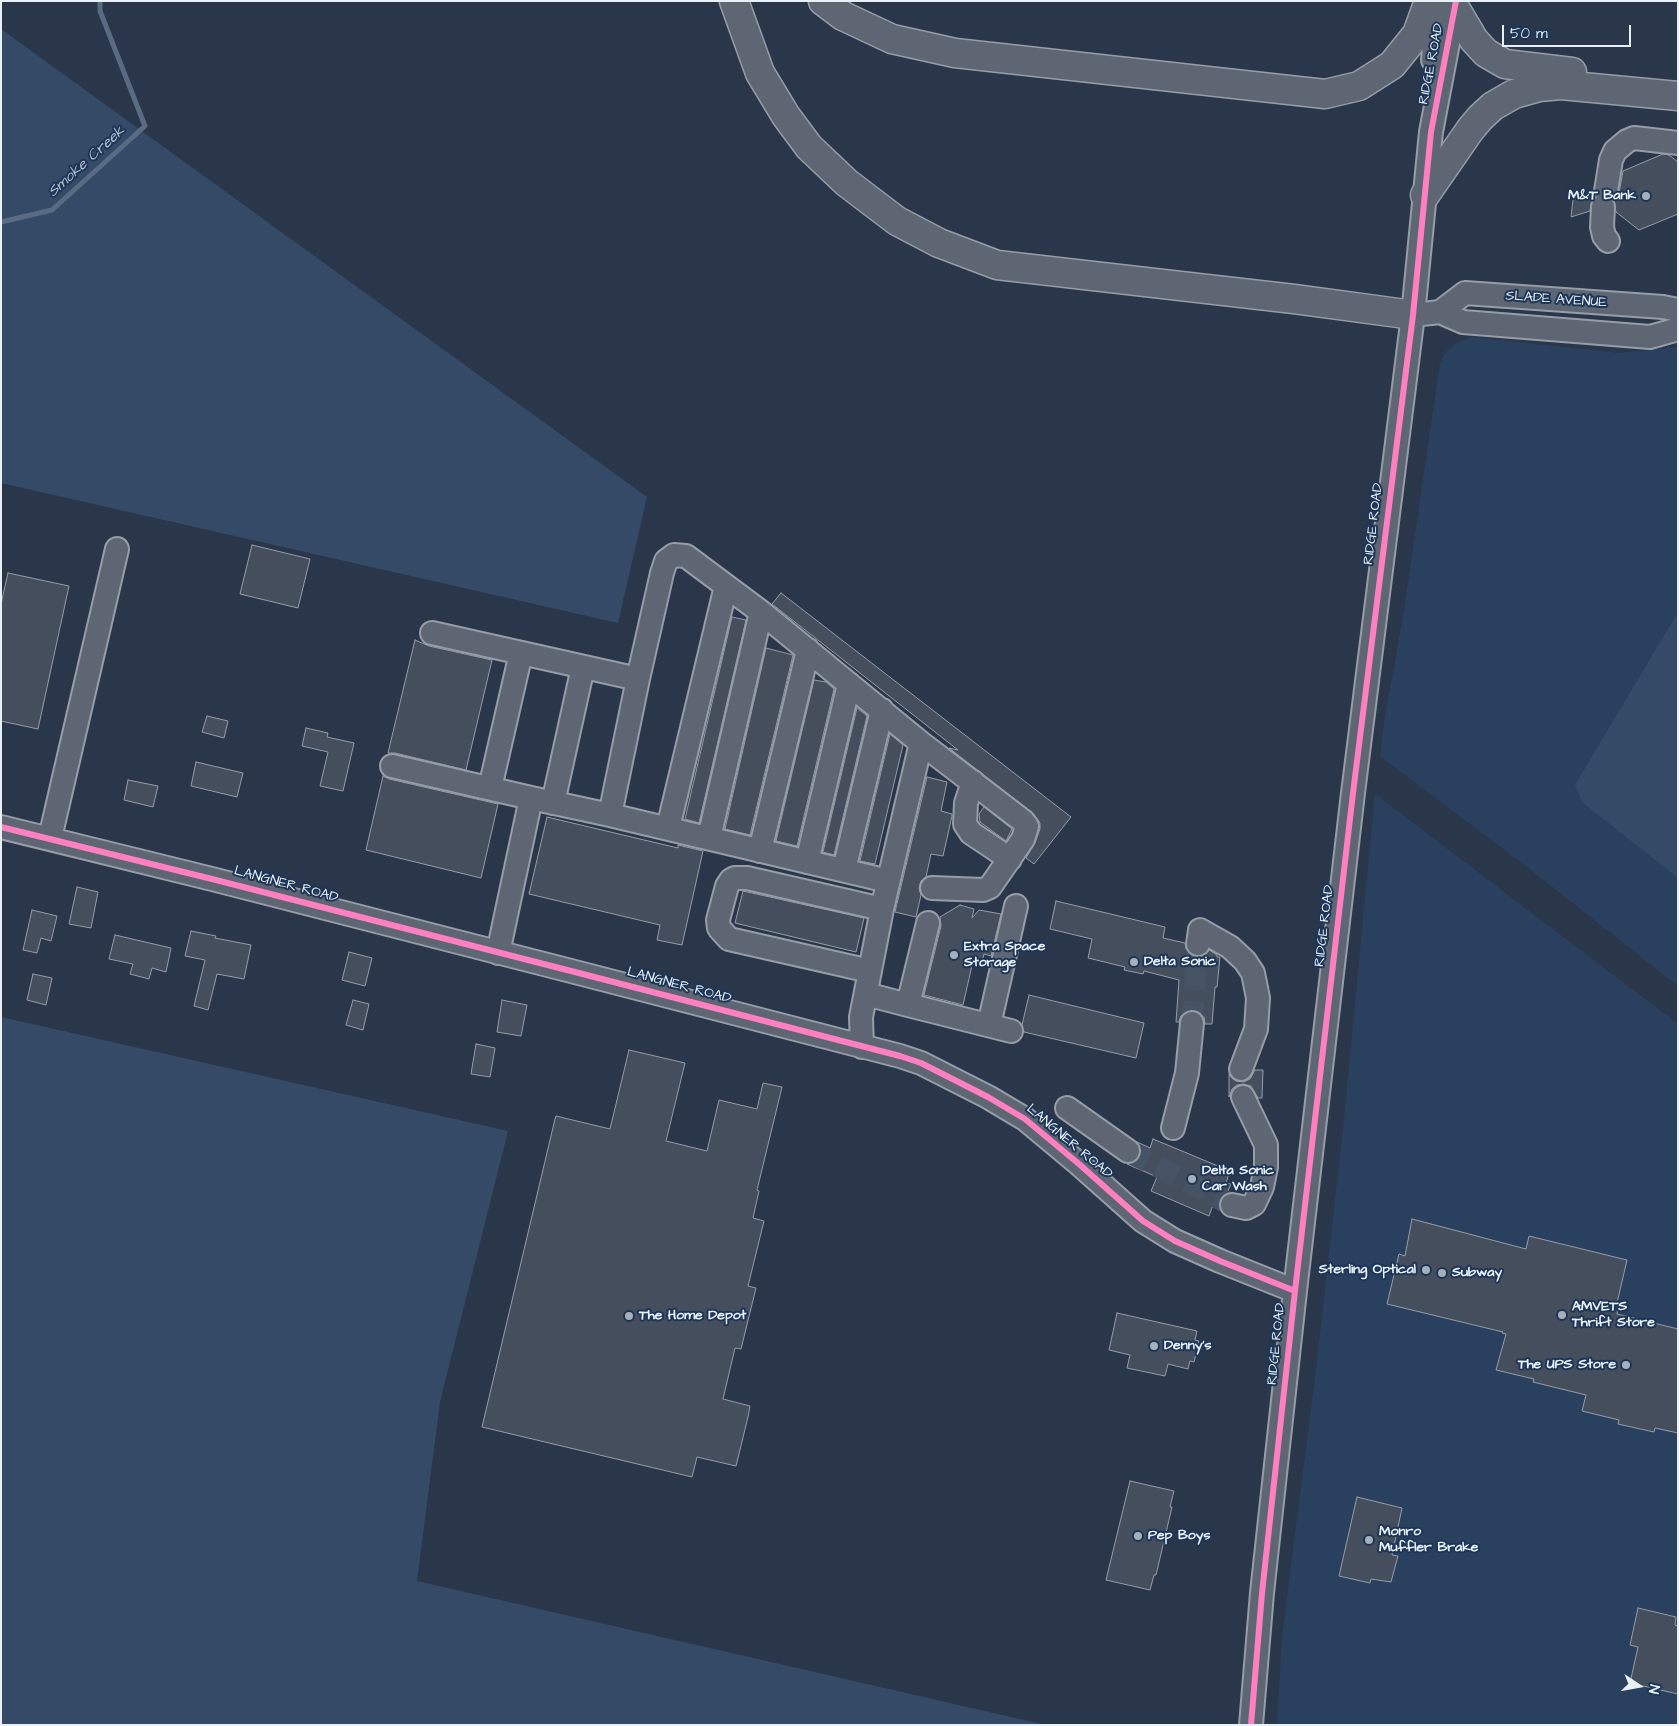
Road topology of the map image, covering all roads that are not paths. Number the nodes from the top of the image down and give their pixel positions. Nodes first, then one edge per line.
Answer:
1 (734, 1) edge
2 (823, 1) edge
3 (1429, 1) edge
4 (1449, 4) edge
5 (1678, 84) edge
6 (1678, 96) edge
7 (1678, 143) edge
8 (1425, 195) junction
9 (1608, 241) dead end
10 (1678, 310) edge
11 (1440, 312) junction
12 (1413, 315) junction
13 (1678, 328) edge
14 (117, 549) dead end
15 (726, 586) junction
16 (761, 612) junction
17 (432, 633) dead end
18 (808, 650) junction
19 (521, 653) junction
20 (583, 667) junction
21 (638, 679) junction
22 (849, 684) junction
23 (882, 710) junction
24 (921, 742) junction
25 (392, 766) dead end
26 (973, 782) junction
27 (490, 788) junction
28 (531, 798) junction
29 (553, 802) junction
30 (610, 815) junction
31 (1, 827) edge
32 (668, 828) junction
33 (50, 838) junction
34 (709, 838) junction
35 (760, 851) junction
36 (1010, 859) junction
37 (807, 862) junction
38 (844, 870) junction
39 (888, 881) junction
40 (932, 888) dead end
41 (1016, 906) dead end
42 (882, 909) junction
43 (928, 922) dead end
44 (1198, 944) dead end
45 (498, 953) junction
46 (870, 971) junction
47 (866, 994) junction
48 (908, 1005) junction
49 (1192, 1023) tunnel mouth
50 (989, 1025) junction
51 (1011, 1031) dead end
52 (862, 1047) junction
53 (1242, 1070) dead end
54 (1244, 1097) dead end
55 (1067, 1108) dead end
56 (1173, 1128) dead end
57 (1128, 1151) tunnel mouth
58 (1232, 1205) tunnel mouth
59 (1295, 1290) junction
60 (1251, 1725) edge

1 - 12 highway
2 - 3 highway
4 - 5 highway
4 - 8 street, RIDGE ROAD
6 - 8 highway
7 - 9 street
8 - 12 street, RIDGE ROAD
10 - 11 street, SLADE AVENUE
11 - 12 street, SLADE AVENUE
11 - 13 street, SLADE AVENUE
12 - 59 street, RIDGE ROAD
14 - 33 street
15 - 16 street
15 - 21 street
15 - 32 street
16 - 18 street
16 - 34 street
17 - 19 street
18 - 22 street
18 - 35 street
19 - 20 street
19 - 27 street
20 - 21 street
20 - 29 street
21 - 30 street
22 - 23 street
22 - 37 street
23 - 24 street
23 - 38 street
24 - 26 street
24 - 39 street
25 - 27 street
26 - 36 street
26 - 36 street
27 - 28 street
28 - 29 street
28 - 45 street
29 - 30 street
30 - 32 street
31 - 33 street, LANGNER ROAD
32 - 34 street
33 - 45 street, LANGNER ROAD
34 - 35 street
35 - 37 street
36 - 40 street
37 - 38 street
38 - 39 street
39 - 42 street
41 - 50 street
42 - 46 street
42 - 46 street
43 - 48 street
44 - 53 street
45 - 52 street, LANGNER ROAD
46 - 47 street
47 - 48 street
47 - 52 street
48 - 50 street
49 - 56 street
50 - 51 street
52 - 59 street, LANGNER ROAD
54 - 58 street
55 - 57 street
59 - 60 street, RIDGE ROAD

